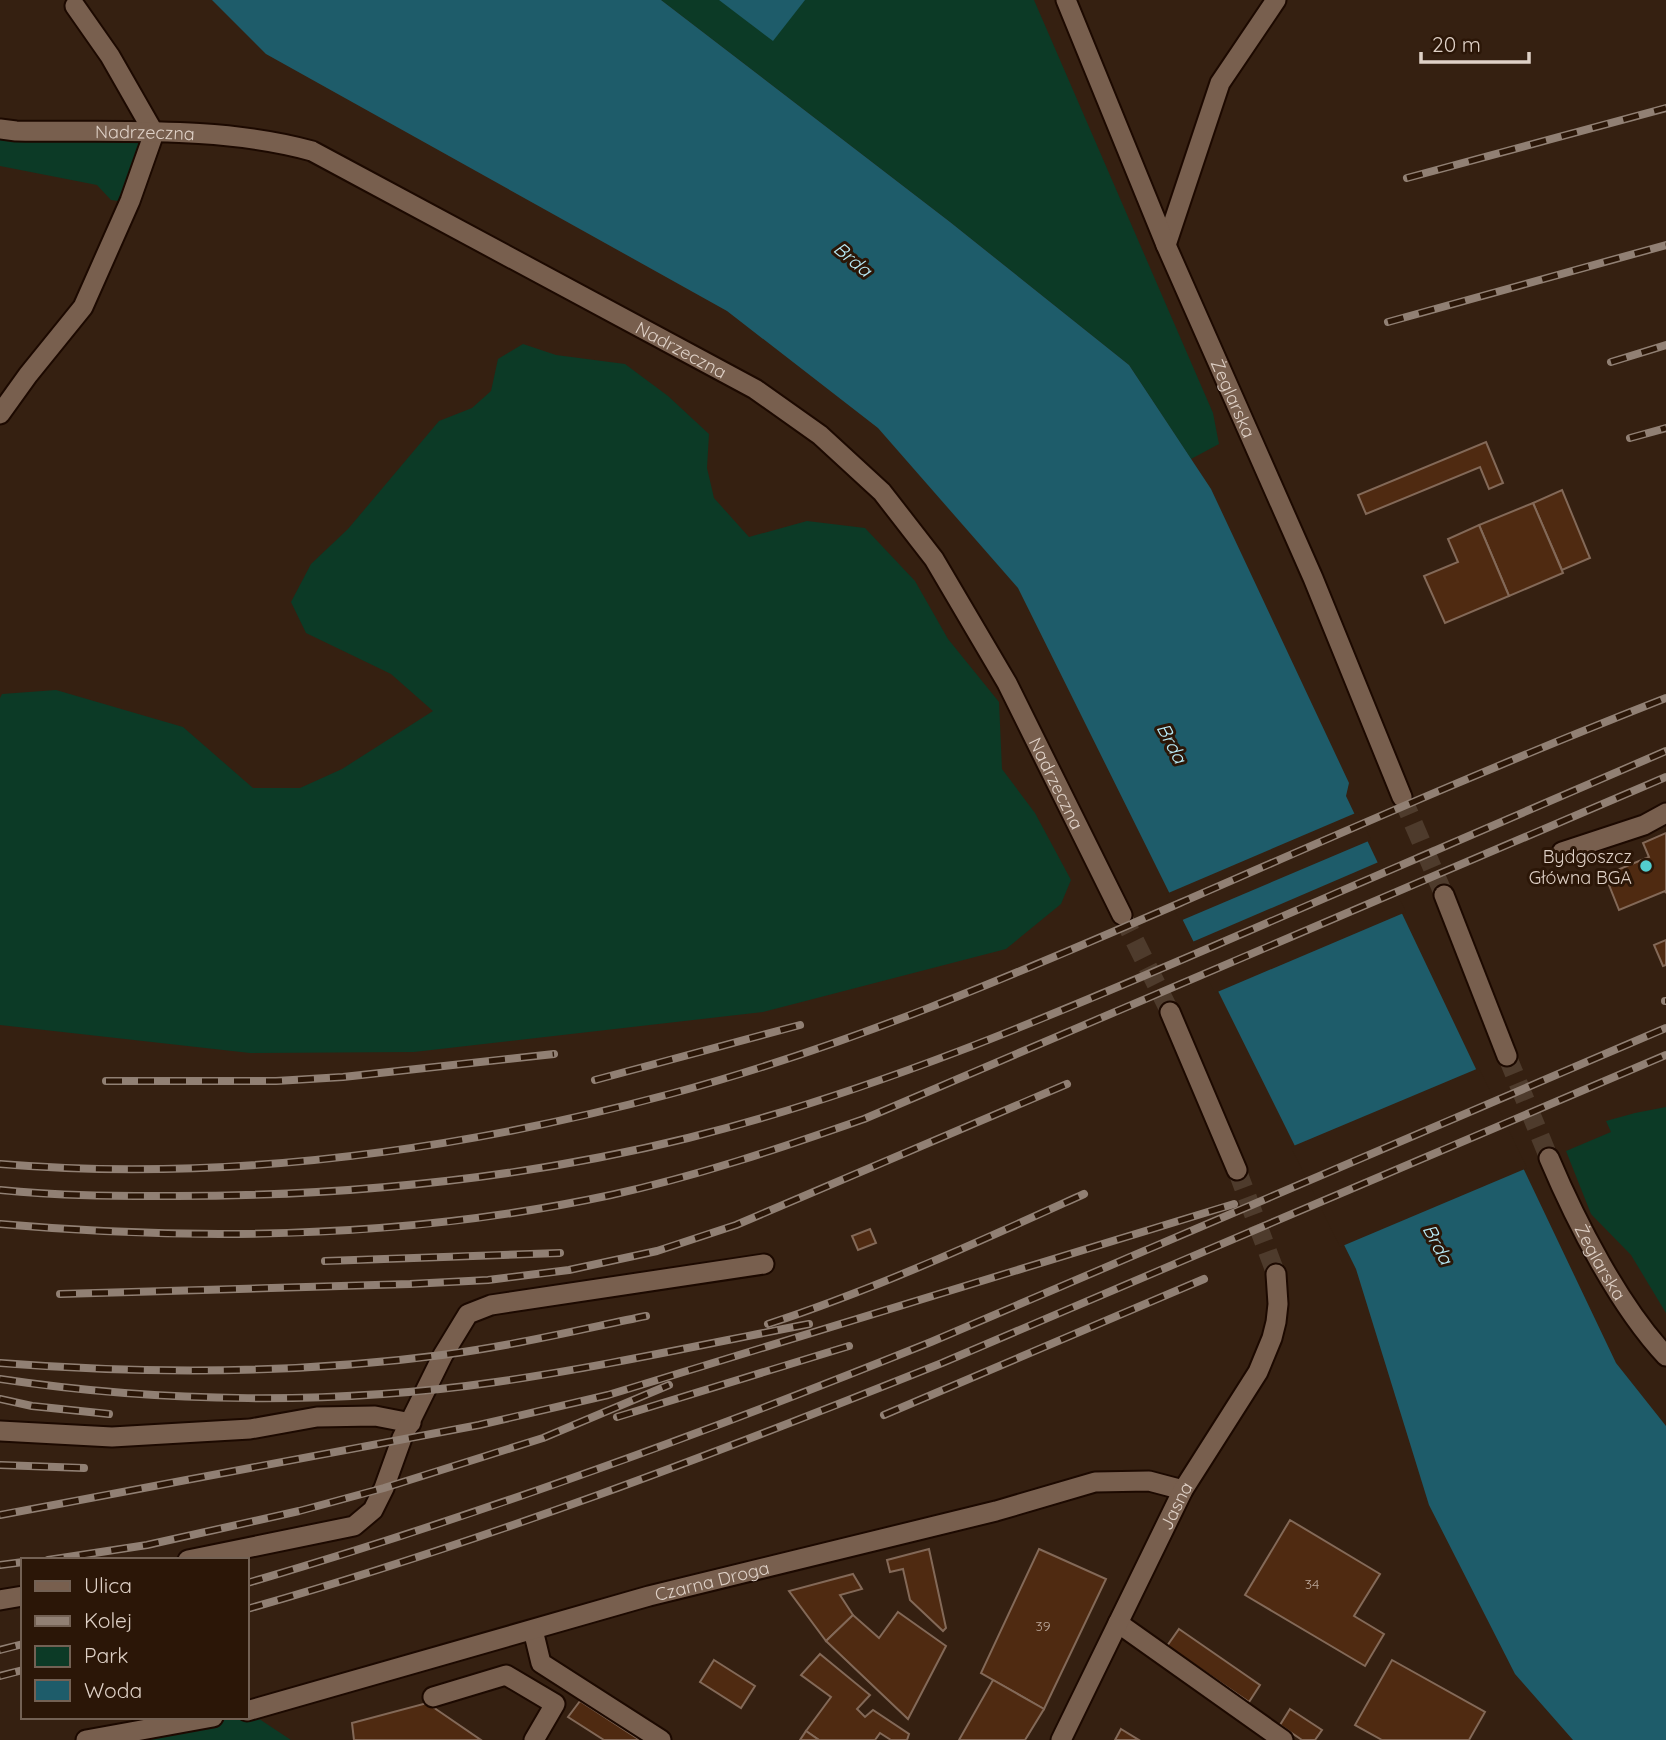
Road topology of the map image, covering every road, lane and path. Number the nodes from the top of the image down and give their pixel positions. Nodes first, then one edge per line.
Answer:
1 (1066, 0) edge
2 (1276, 0) edge
3 (75, 6) dead end
4 (0, 129) edge
5 (154, 133) junction
6 (1166, 245) junction
7 (0, 414) edge
8 (1402, 796) tunnel mouth
9 (1666, 813) edge
10 (1562, 852) dead end
11 (1444, 895) tunnel mouth
12 (1122, 915) tunnel mouth
13 (1170, 1012) tunnel mouth
14 (1507, 1056) tunnel mouth
15 (1549, 1158) tunnel mouth
16 (1237, 1170) tunnel mouth
17 (764, 1264) dead end
18 (1276, 1273) tunnel mouth
19 (1666, 1356) edge
20 (411, 1423) junction
21 (0, 1432) edge
22 (1183, 1490) junction
23 (198, 1558) edge
24 (21, 1596) edge
25 (0, 1600) edge
26 (1118, 1623) junction
27 (533, 1630) junction
28 (433, 1697) dead end
29 (248, 1711) edge
30 (202, 1719) edge
31 (86, 1740) edge
32 (534, 1740) edge
33 (661, 1740) edge
34 (1061, 1740) edge
35 (1283, 1740) edge

1 - 6 street, Żeglarska
2 - 6 street
3 - 5 street
4 - 5 street, Nadrzeczna
5 - 7 street
5 - 12 street, Nadrzeczna
6 - 8 street, Żeglarska
9 - 10 street
11 - 14 street
13 - 16 street
15 - 19 street, Żeglarska
17 - 20 street
18 - 22 street, Jasna
20 - 21 street
20 - 23 street
22 - 26 street, Jasna
22 - 27 street, Czarna Droga
24 - 25 street
26 - 34 street, Jasna
26 - 35 street
27 - 29 street, Czarna Droga
27 - 33 street
28 - 32 street
30 - 31 street

